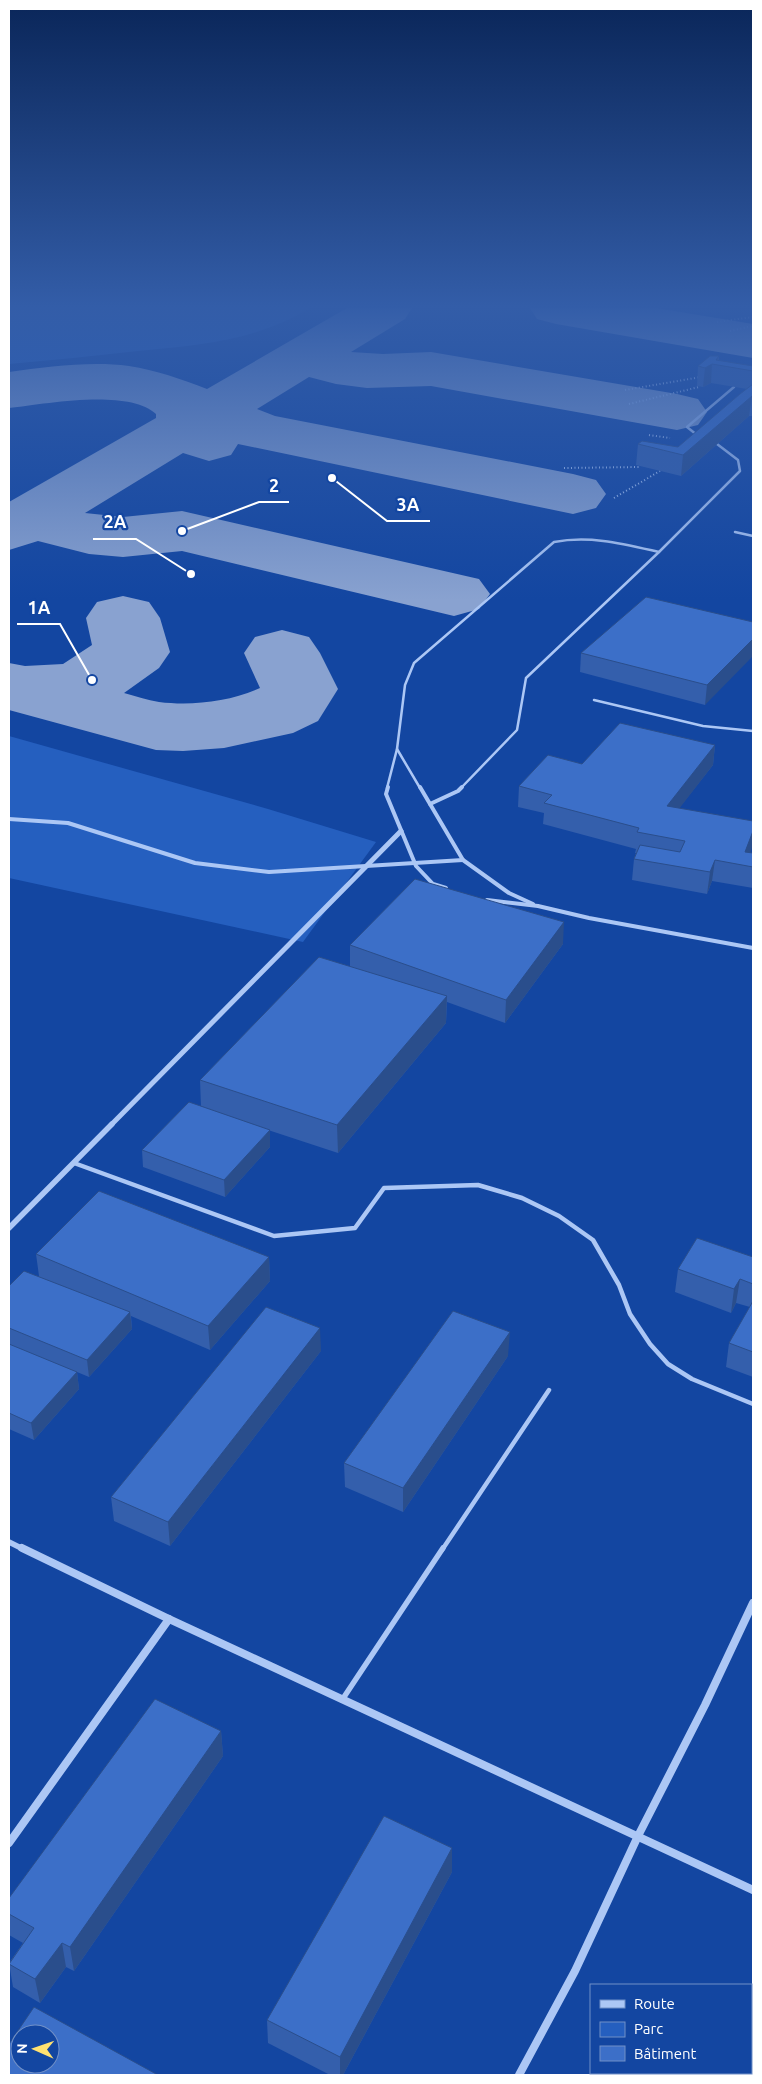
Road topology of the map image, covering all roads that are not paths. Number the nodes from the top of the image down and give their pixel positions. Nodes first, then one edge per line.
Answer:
1 (713, 405) edge
2 (703, 437) edge
3 (717, 444) edge
4 (735, 532) dead end
5 (753, 536) edge
6 (658, 552) junction
7 (594, 700) dead end
8 (753, 731) edge
9 (397, 749) junction
10 (430, 804) junction
11 (9, 819) edge
12 (401, 831) junction
13 (463, 860) junction
14 (415, 864) junction
15 (366, 866) junction
16 (451, 890) edge
17 (479, 898) edge
18 (538, 906) junction
19 (753, 948) edge
20 (74, 1163) junction
21 (9, 1228) edge
22 (550, 1390) dead end
23 (753, 1404) edge
24 (9, 1542) edge
25 (753, 1603) edge
26 (169, 1619) junction
27 (342, 1700) junction
28 (638, 1836) junction
29 (9, 1843) edge
30 (753, 1890) edge
31 (520, 2075) edge

1 - 2 lane
3 - 6 lane
4 - 5 lane
6 - 9 lane
6 - 10 lane
7 - 8 lane
9 - 10 lane
9 - 12 lane
10 - 13 lane
11 - 15 lane
12 - 14 lane
12 - 15 street
13 - 14 lane
13 - 18 lane
14 - 15 lane
14 - 16 lane
15 - 20 street
17 - 18 lane
18 - 19 lane
20 - 21 street
20 - 23 lane
22 - 27 lane
24 - 26 street
25 - 28 street
26 - 27 street
26 - 29 street
27 - 28 street
28 - 30 street
28 - 31 street

